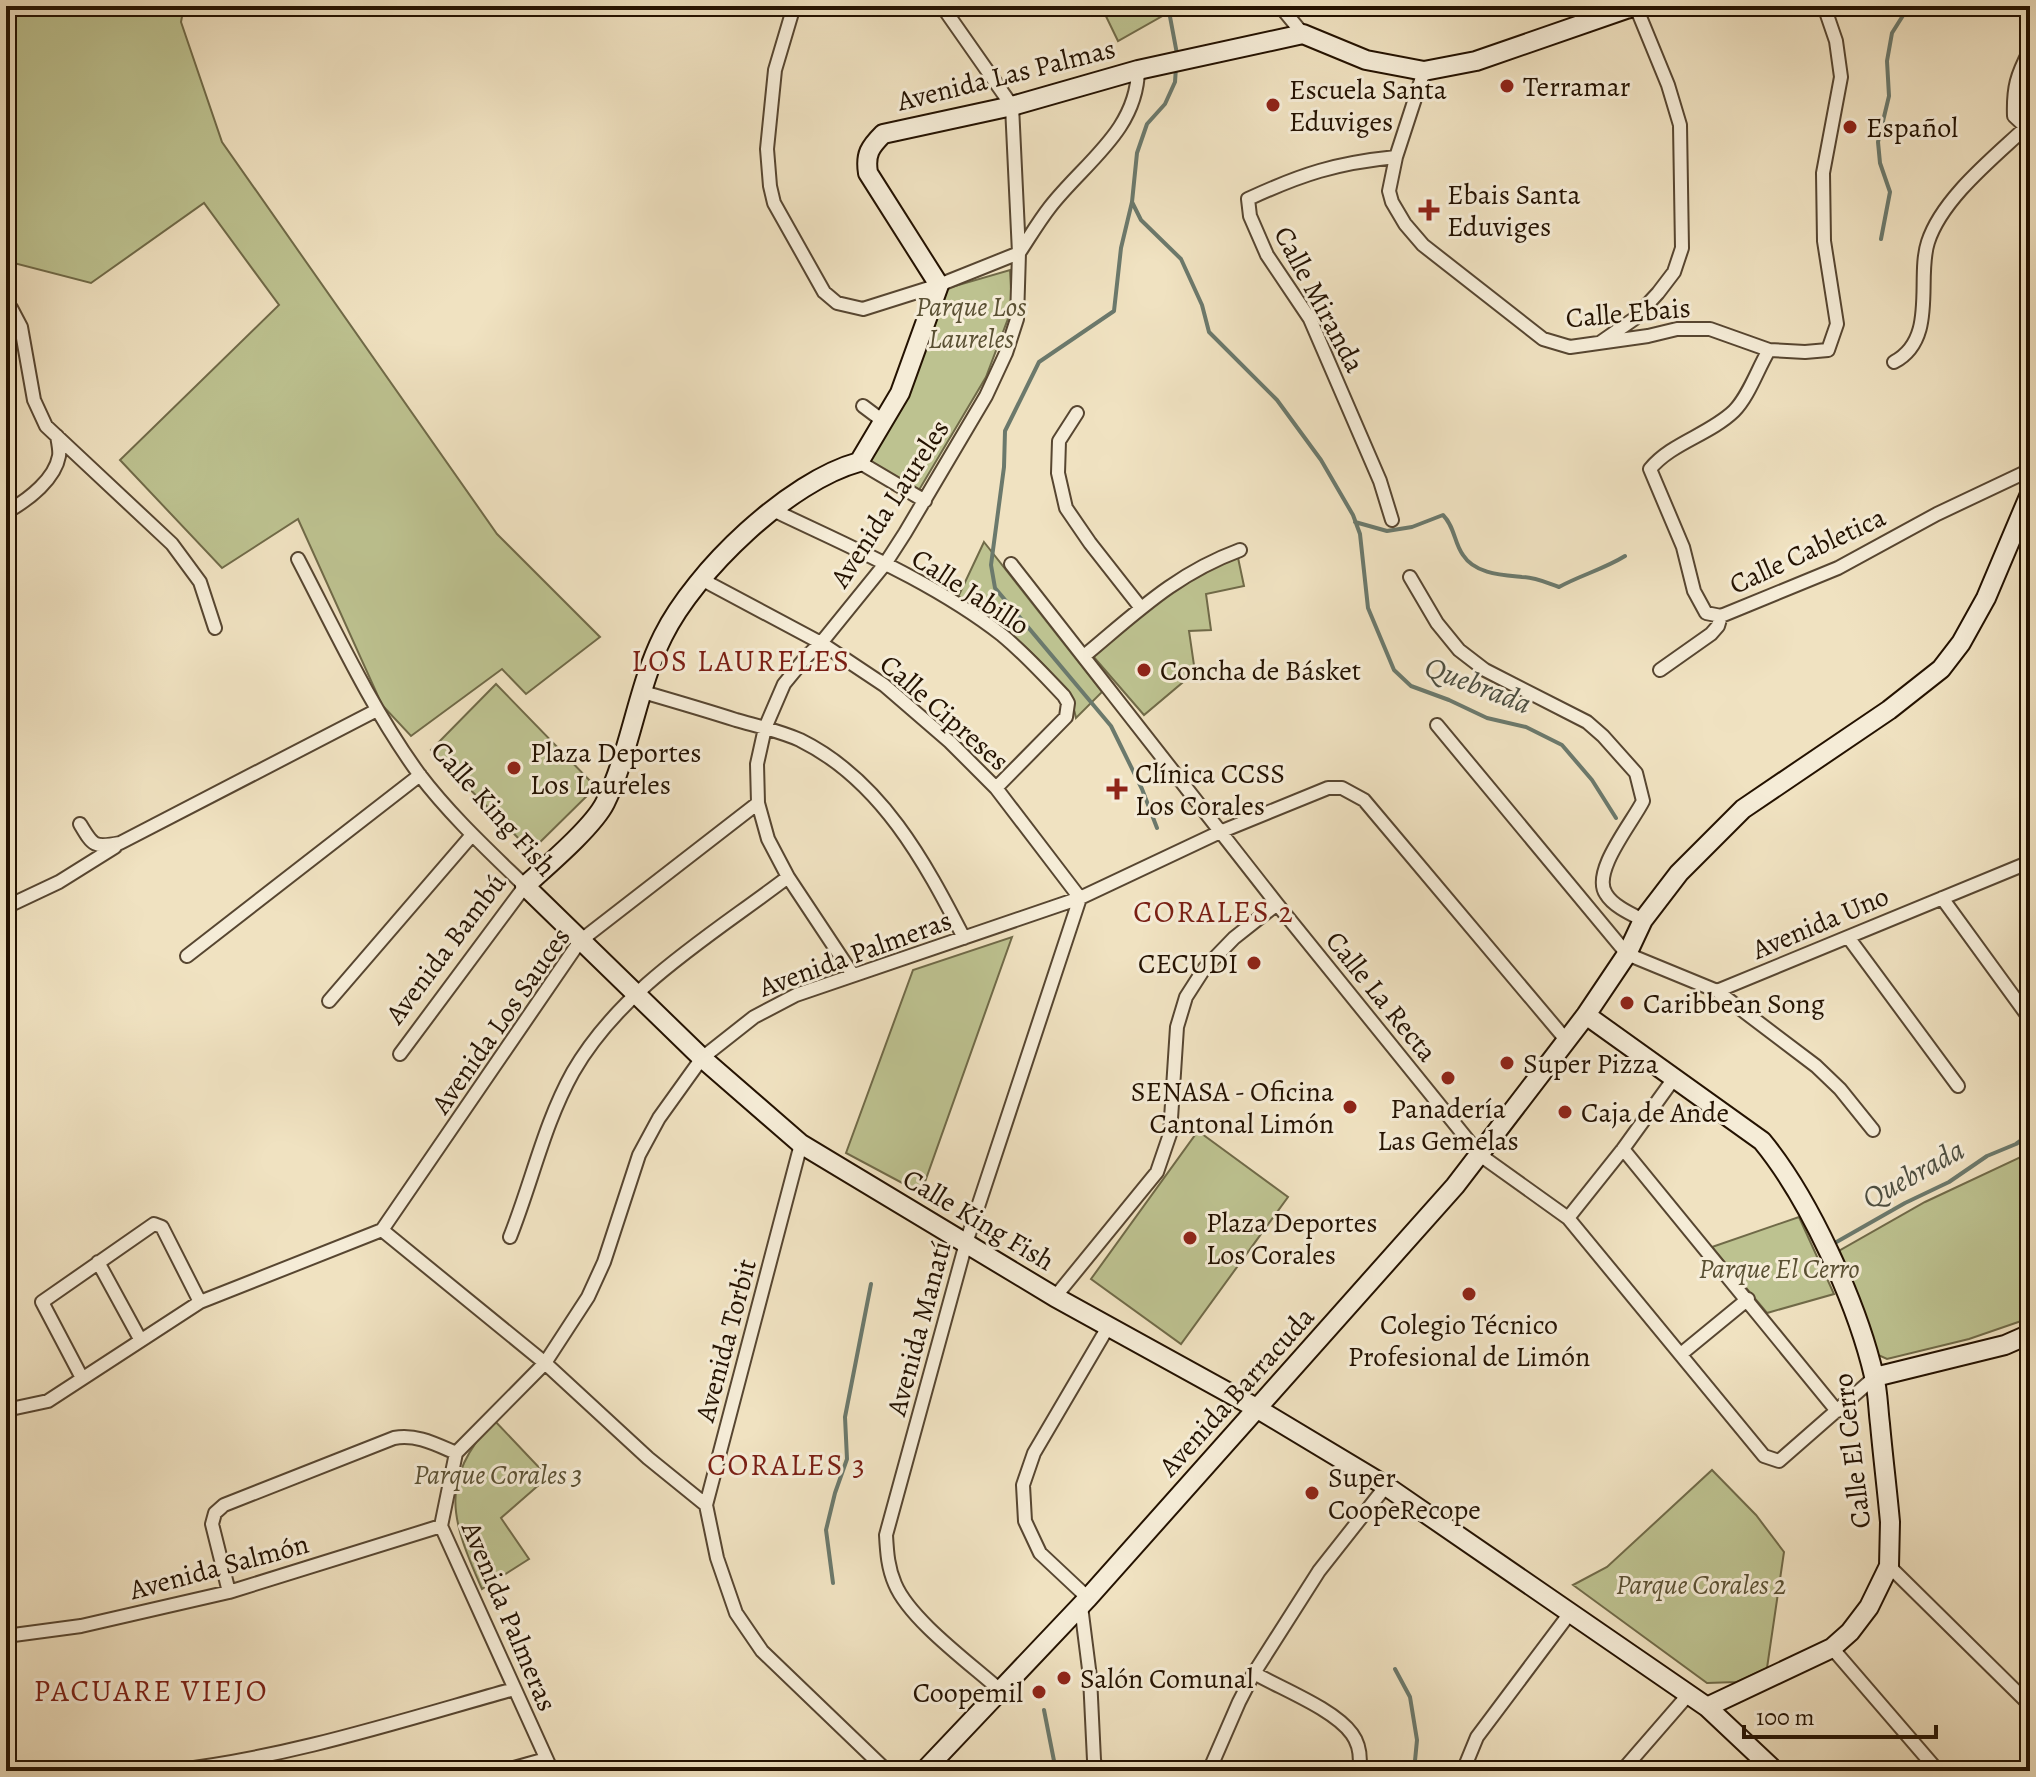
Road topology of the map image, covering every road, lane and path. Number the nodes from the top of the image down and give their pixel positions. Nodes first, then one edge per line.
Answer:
1 (794, 6) edge
2 (942, 6) edge
3 (1280, 6) edge
4 (1824, 6) edge
5 (1639, 7) edge
6 (1303, 34) junction
7 (2030, 50) edge
8 (1138, 70) junction
9 (1424, 71) junction
10 (1012, 106) junction
11 (2027, 130) edge
12 (1396, 157) junction
13 (1019, 253) junction
14 (939, 285) junction
15 (6, 305) edge
16 (1599, 344) junction
17 (1769, 350) junction
18 (1894, 362) dead end
19 (863, 406) dead end
20 (1077, 413) dead end
21 (883, 421) junction
22 (57, 436) junction
23 (859, 462) junction
24 (2030, 470) edge
25 (2030, 494) edge
26 (925, 501) junction
27 (6, 509) edge
28 (773, 510) junction
29 (1392, 520) dead end
30 (1240, 550) dead end
31 (298, 559) dead end
32 (885, 564) junction
33 (1011, 564) dead end
34 (1410, 577) dead end
35 (701, 579) junction
36 (1141, 608) junction
37 (1721, 616) junction
38 (215, 628) dead end
39 (821, 643) junction
40 (1084, 656) junction
41 (1660, 670) dead end
42 (643, 692) junction
43 (377, 710) junction
44 (1437, 725) dead end
45 (765, 728) junction
46 (420, 775) junction
47 (996, 788) junction
48 (758, 803) junction
49 (80, 824) dead end
50 (1220, 832) junction
51 (472, 835) junction
52 (120, 843) junction
53 (2030, 862) edge
54 (788, 877) junction
55 (525, 886) junction
56 (1080, 898) junction
57 (1942, 898) junction
58 (1277, 904) junction
59 (6, 907) edge
60 (1643, 920) junction
61 (1848, 937) junction
62 (964, 938) junction
63 (580, 941) junction
64 (1627, 954) junction
65 (187, 956) dead end
66 (853, 975) junction
67 (1717, 991) junction
68 (634, 993) junction
69 (329, 1001) dead end
70 (1586, 1015) junction
71 (2030, 1019) edge
72 (1567, 1041) junction
73 (400, 1054) dead end
74 (702, 1058) junction
75 (1675, 1077) junction
76 (1958, 1086) dead end
77 (1873, 1130) dead end
78 (801, 1144) junction
79 (1623, 1149) junction
80 (1480, 1155) junction
81 (1568, 1218) junction
82 (382, 1230) junction
83 (510, 1237) dead end
84 (966, 1243) junction
85 (98, 1262) junction
86 (1055, 1297) junction
87 (1748, 1299) junction
88 (200, 1302) junction
89 (1108, 1327) junction
90 (2030, 1334) edge
91 (140, 1339) junction
92 (1681, 1354) junction
93 (545, 1363) junction
94 (1875, 1377) junction
95 (82, 1378) junction
96 (1258, 1409) junction
97 (6, 1410) edge
98 (1837, 1411) junction
99 (456, 1453) junction
100 (1386, 1486) junction
101 (706, 1505) junction
102 (441, 1526) junction
103 (1889, 1566) junction
104 (229, 1592) junction
105 (1084, 1602) junction
106 (1570, 1613) junction
107 (6, 1636) edge
108 (1832, 1648) junction
109 (1254, 1673) junction
110 (514, 1689) junction
111 (1001, 1691) junction
112 (1688, 1695) junction
113 (2030, 1705) edge
114 (1707, 1707) junction
115 (549, 1765) edge
116 (184, 1770) edge
117 (169, 1771) edge
118 (503, 1771) edge
119 (887, 1771) edge
120 (924, 1771) edge
121 (1097, 1771) edge
122 (1209, 1771) edge
123 (1359, 1771) edge
124 (1463, 1771) edge
125 (1622, 1771) edge
126 (1775, 1771) edge
127 (1938, 1771) edge

1 - 14 street
2 - 10 street
3 - 6 street
4 - 17 street
5 - 9 street
5 - 16 street
6 - 8 street, Avenida Las Palmas
6 - 9 street
7 - 11 street
8 - 10 street, Avenida Las Palmas
8 - 13 street
9 - 12 street, Calle Ebais
10 - 13 street, Avenida Laureles
10 - 14 street, Avenida Las Palmas
11 - 18 street
12 - 16 street, Calle Ebais
12 - 29 street, Calle Miranda
13 - 14 street
13 - 26 street, Avenida Laureles
14 - 21 street
15 - 22 street
16 - 17 street, Calle Ebais
17 - 37 street, Calle Cabletica
19 - 21 street
20 - 36 street
21 - 23 street
22 - 27 street
22 - 38 street
23 - 26 street
23 - 28 street, Avenida Bambú
24 - 37 street, Calle Cabletica
25 - 60 street, Avenida Barracuda
26 - 32 street, Avenida Laureles
28 - 32 street, Calle Jabillo
28 - 35 street, Avenida Bambú
30 - 36 street
31 - 43 street, Calle King Fish
32 - 39 street, Avenida Laureles
32 - 47 street, Calle Jabillo
33 - 40 street, Calle La Recta
34 - 60 street
35 - 39 street, Calle Cipreses
35 - 42 street, Avenida Bambú
36 - 40 street
37 - 41 street
39 - 45 street, Avenida Laureles
39 - 47 street, Calle Cipreses
40 - 50 street, Calle La Recta
42 - 45 street
42 - 55 street, Avenida Bambú
43 - 46 street, Calle King Fish
43 - 52 street
44 - 64 street
45 - 48 street, Avenida Laureles
45 - 62 street
46 - 51 street, Calle King Fish
46 - 65 street
47 - 56 street, Calle Cipreses
48 - 54 street, Avenida Laureles
48 - 63 street, Avenida Los Sauces
49 - 52 street
50 - 56 street, Avenida Palmeras
50 - 58 street, Calle La Recta
50 - 72 street, Avenida Palmeras
51 - 55 street, Calle King Fish
51 - 69 street
52 - 59 street
53 - 57 street, Avenida Uno
54 - 66 street, Avenida Laureles
54 - 68 street
55 - 63 street, Calle King Fish
55 - 73 street, Avenida Bambú
56 - 62 street, Avenida Palmeras
56 - 84 street, Avenida Manatí
57 - 61 street, Avenida Uno
57 - 71 street
58 - 80 street, Calle La Recta
58 - 86 street
60 - 64 street, Avenida Barracuda
61 - 67 street, Avenida Uno
61 - 76 street
62 - 66 street, Avenida Palmeras
63 - 68 street, Calle King Fish
63 - 82 street, Avenida Los Sauces
64 - 67 street
64 - 70 street, Avenida Barracuda
66 - 74 street, Avenida Palmeras
67 - 77 street
68 - 74 street, Calle King Fish
68 - 83 street
70 - 72 street, Avenida Barracuda
70 - 75 street, Calle El Cerro
72 - 80 street, Avenida Barracuda
74 - 78 street, Calle King Fish
74 - 93 street, Avenida Palmeras
75 - 79 street
75 - 94 street, Calle El Cerro
78 - 84 street, Calle King Fish
78 - 101 street, Avenida Torbit
79 - 81 street
79 - 87 street
80 - 81 street, Calle La Recta
80 - 96 street, Avenida Barracuda
81 - 92 street, Calle La Recta
82 - 88 street
82 - 93 street
84 - 86 street, Calle King Fish
84 - 111 street, Avenida Manatí
85 - 88 street
85 - 91 street
85 - 95 street
86 - 89 street, Calle King Fish
87 - 92 street
87 - 98 street
88 - 91 street
89 - 96 street, Calle King Fish
89 - 105 street
90 - 94 street
91 - 95 street
92 - 98 street, Calle La Recta
93 - 99 street, Avenida Palmeras
93 - 101 street
94 - 98 street
94 - 103 street, Calle El Cerro
95 - 97 street
96 - 100 street, Calle King Fish
96 - 105 street, Avenida Barracuda
99 - 102 street, Avenida Palmeras
99 - 104 street
100 - 106 street, Calle King Fish
100 - 109 street
101 - 119 street, Avenida Torbit
102 - 104 street, Avenida Salmón
102 - 110 street, Avenida Palmeras
103 - 108 street, Calle El Cerro
103 - 113 street
104 - 107 street, Avenida Salmón
105 - 111 street, Avenida Barracuda
105 - 121 street
106 - 112 street, Calle King Fish
106 - 124 street
108 - 114 street, Calle El Cerro
108 - 127 street
109 - 122 street
109 - 123 street
110 - 115 street, Avenida Palmeras
110 - 116 street
111 - 120 street, Avenida Barracuda
112 - 114 street, Calle King Fish
112 - 125 street
114 - 126 street, Calle King Fish
115 - 118 street
116 - 117 street

